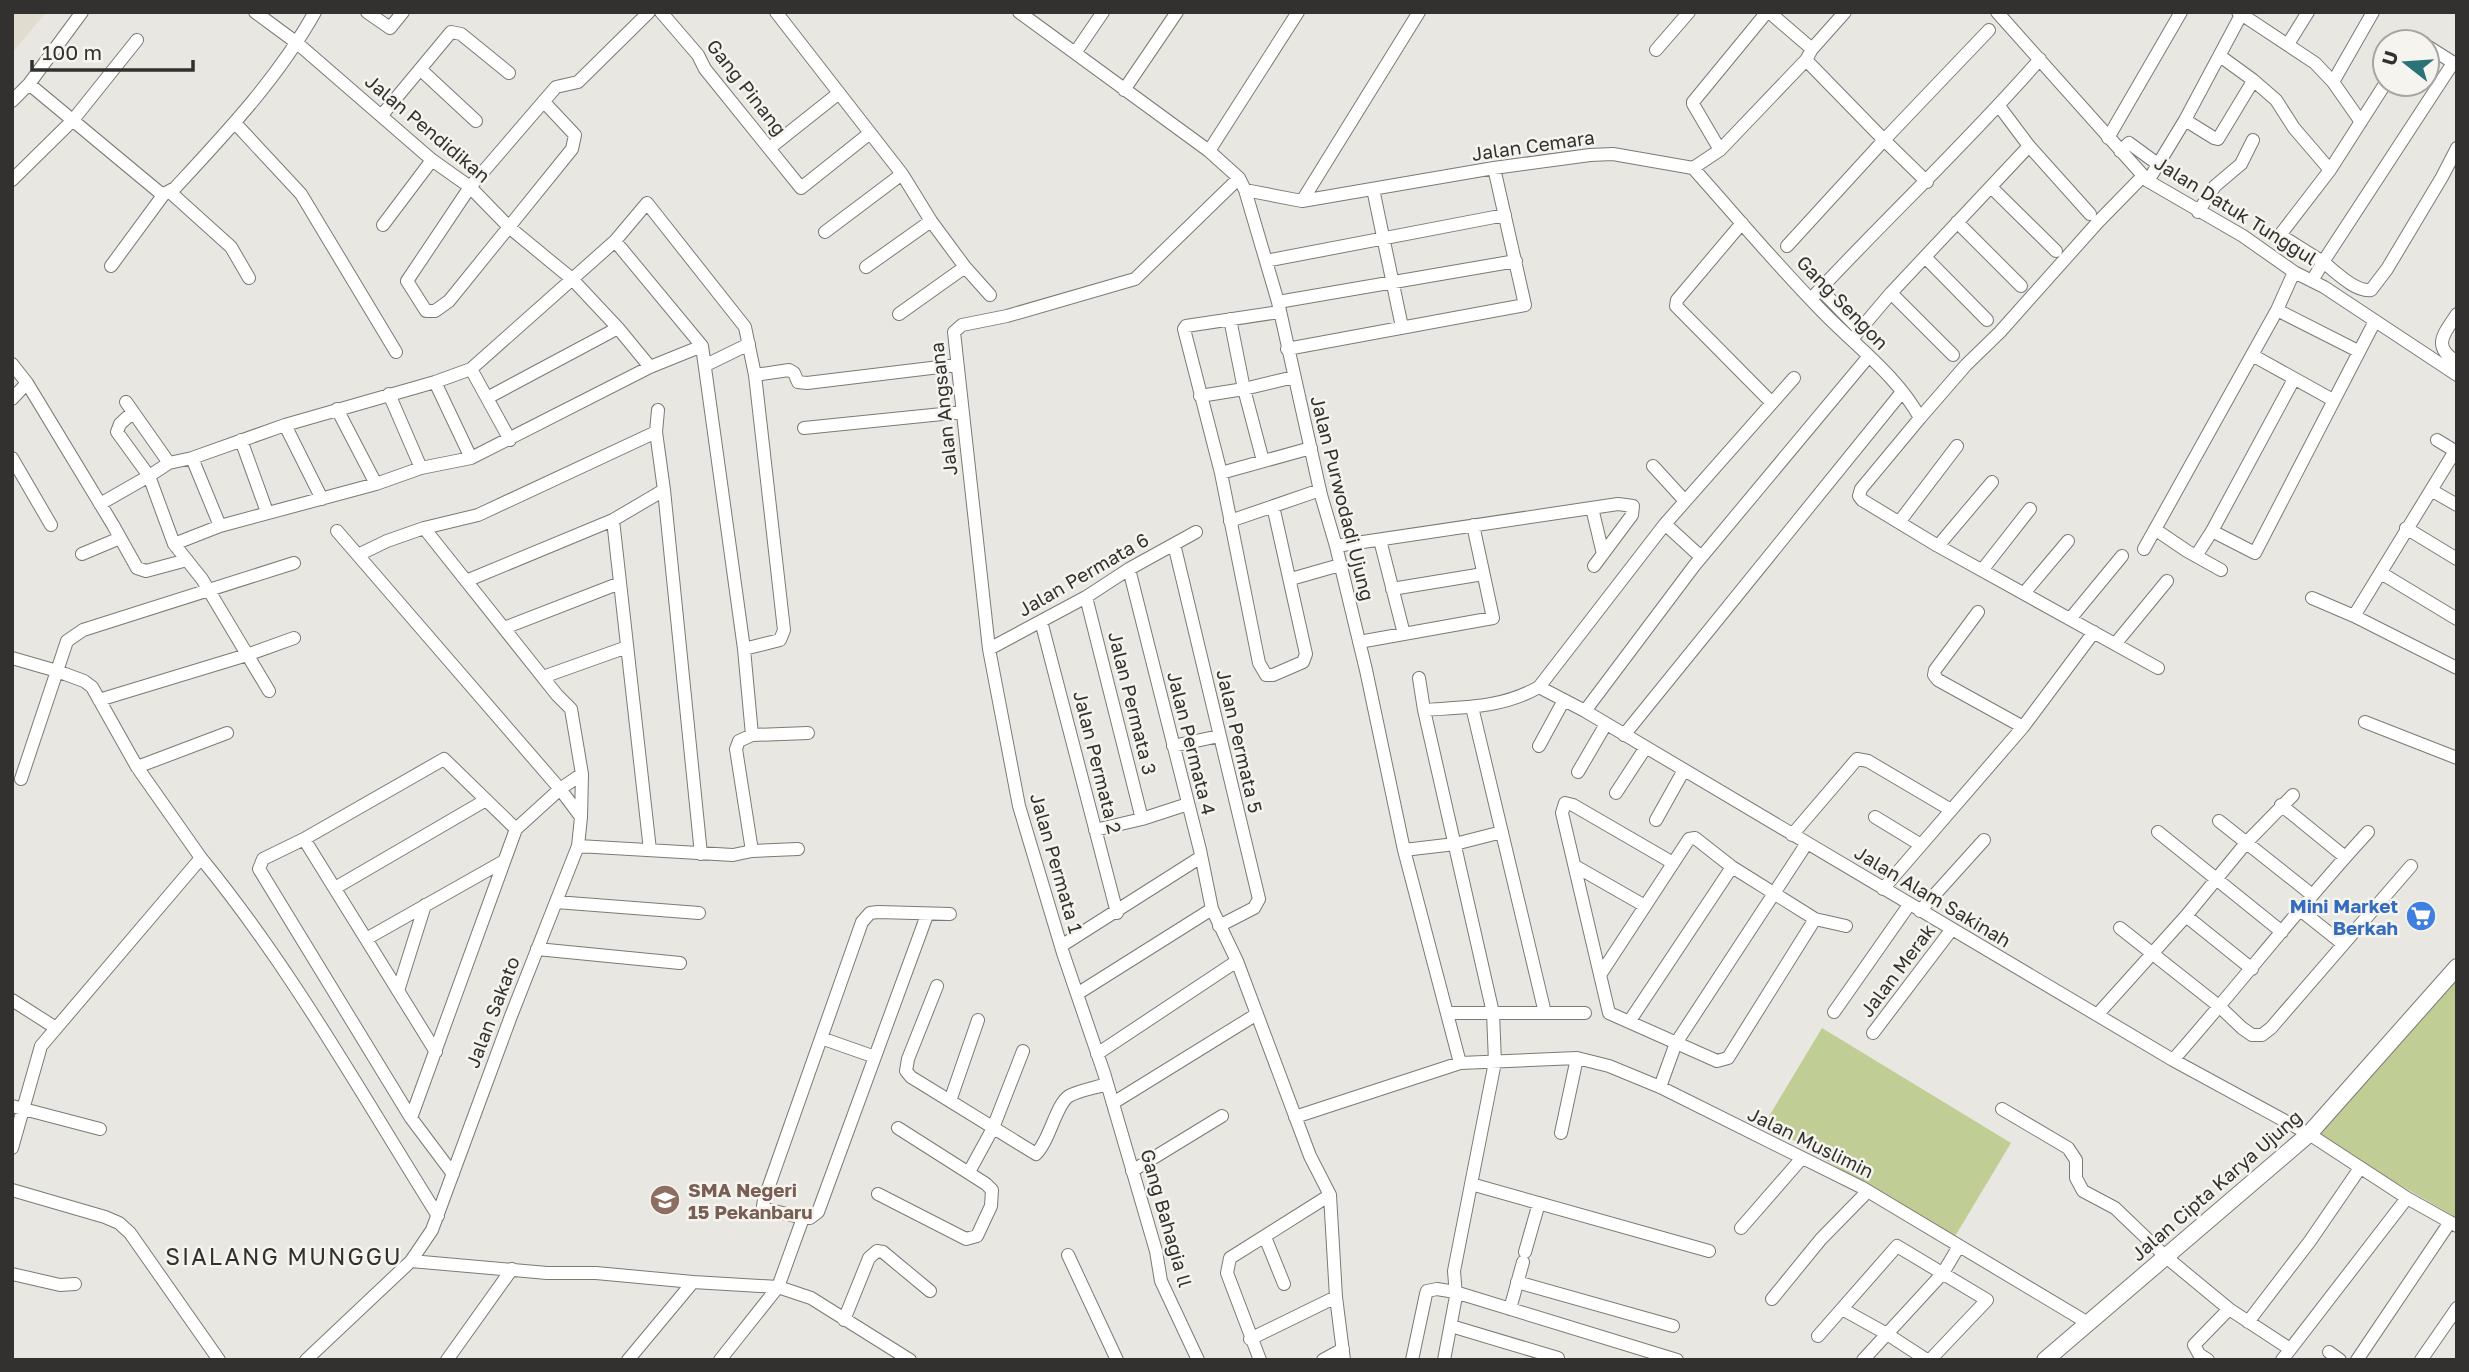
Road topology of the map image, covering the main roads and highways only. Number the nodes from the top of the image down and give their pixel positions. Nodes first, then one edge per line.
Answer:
1 (2457, 967) edge
2 (2054, 1357) edge

1 - 2 main road, Jalan Cipta Karya Ujung

